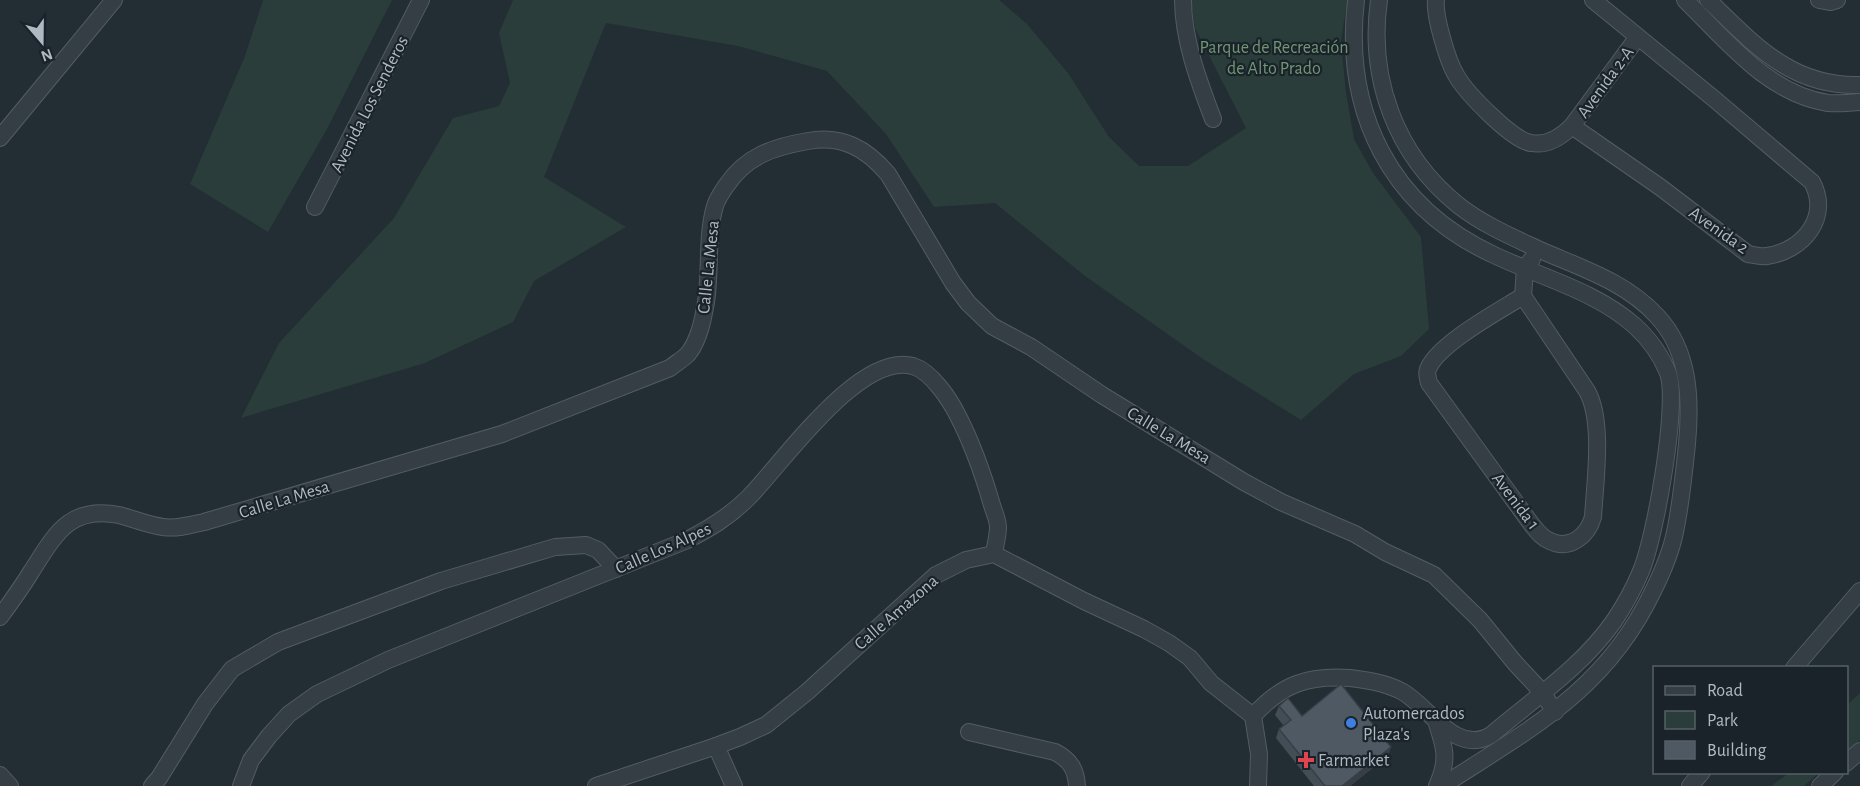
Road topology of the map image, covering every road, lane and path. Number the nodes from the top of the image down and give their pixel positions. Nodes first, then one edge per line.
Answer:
1 (114, 0) edge
2 (422, 0) edge
3 (1183, 0) edge
4 (1356, 0) edge
5 (1379, 0) edge
6 (1436, 0) edge
7 (1593, 0) edge
8 (1685, 0) edge
9 (1708, 0) edge
10 (1819, 0) edge
11 (1837, 0) edge
12 (1637, 38) junction
13 (1860, 85) edge
14 (1860, 102) edge
15 (1213, 119) dead end
16 (1572, 126) junction
17 (0, 138) edge
18 (315, 207) dead end
19 (1539, 249) junction
20 (1525, 268) junction
21 (1523, 296) junction
22 (994, 554) junction
23 (616, 569) junction
24 (1860, 591) edge
25 (0, 617) edge
26 (1796, 666) edge
27 (1542, 692) junction
28 (1555, 712) junction
29 (1253, 716) junction
30 (1436, 721) junction
31 (969, 732) dead end
32 (716, 746) junction
33 (1860, 751) edge
34 (1848, 761) edge
35 (1700, 774) edge
36 (1833, 774) edge
37 (0, 775) edge
38 (10, 786) edge
39 (152, 786) edge
40 (241, 786) edge
41 (596, 786) edge
42 (734, 786) edge
43 (1077, 786) edge
44 (1258, 786) edge
45 (1437, 786) edge
46 (1442, 786) edge
47 (1690, 786) edge
48 (1820, 786) edge

1 - 17 street
2 - 18 street, Avenida Los Senderos
3 - 15 street
4 - 20 street
5 - 19 street
6 - 16 street
7 - 12 street, Avenida 2
8 - 14 street
9 - 13 street
10 - 11 street
12 - 16 street, Avenida 2-A
12 - 16 street, Avenida 2
19 - 20 street
19 - 28 street
20 - 21 street
20 - 27 street
21 - 21 street, Avenida 1
22 - 23 street, Calle Los Alpes
22 - 29 street
22 - 32 street, Calle Amazona
23 - 39 street
23 - 40 street, Calle Los Alpes
24 - 26 street
25 - 27 street, Calle La Mesa
27 - 28 street, Calle La Mesa
27 - 30 street
28 - 46 street
29 - 30 street
29 - 44 street
30 - 45 street
31 - 43 street
32 - 41 street, Calle Amazona
32 - 42 street
33 - 34 street
35 - 47 street
36 - 48 street
37 - 38 street

